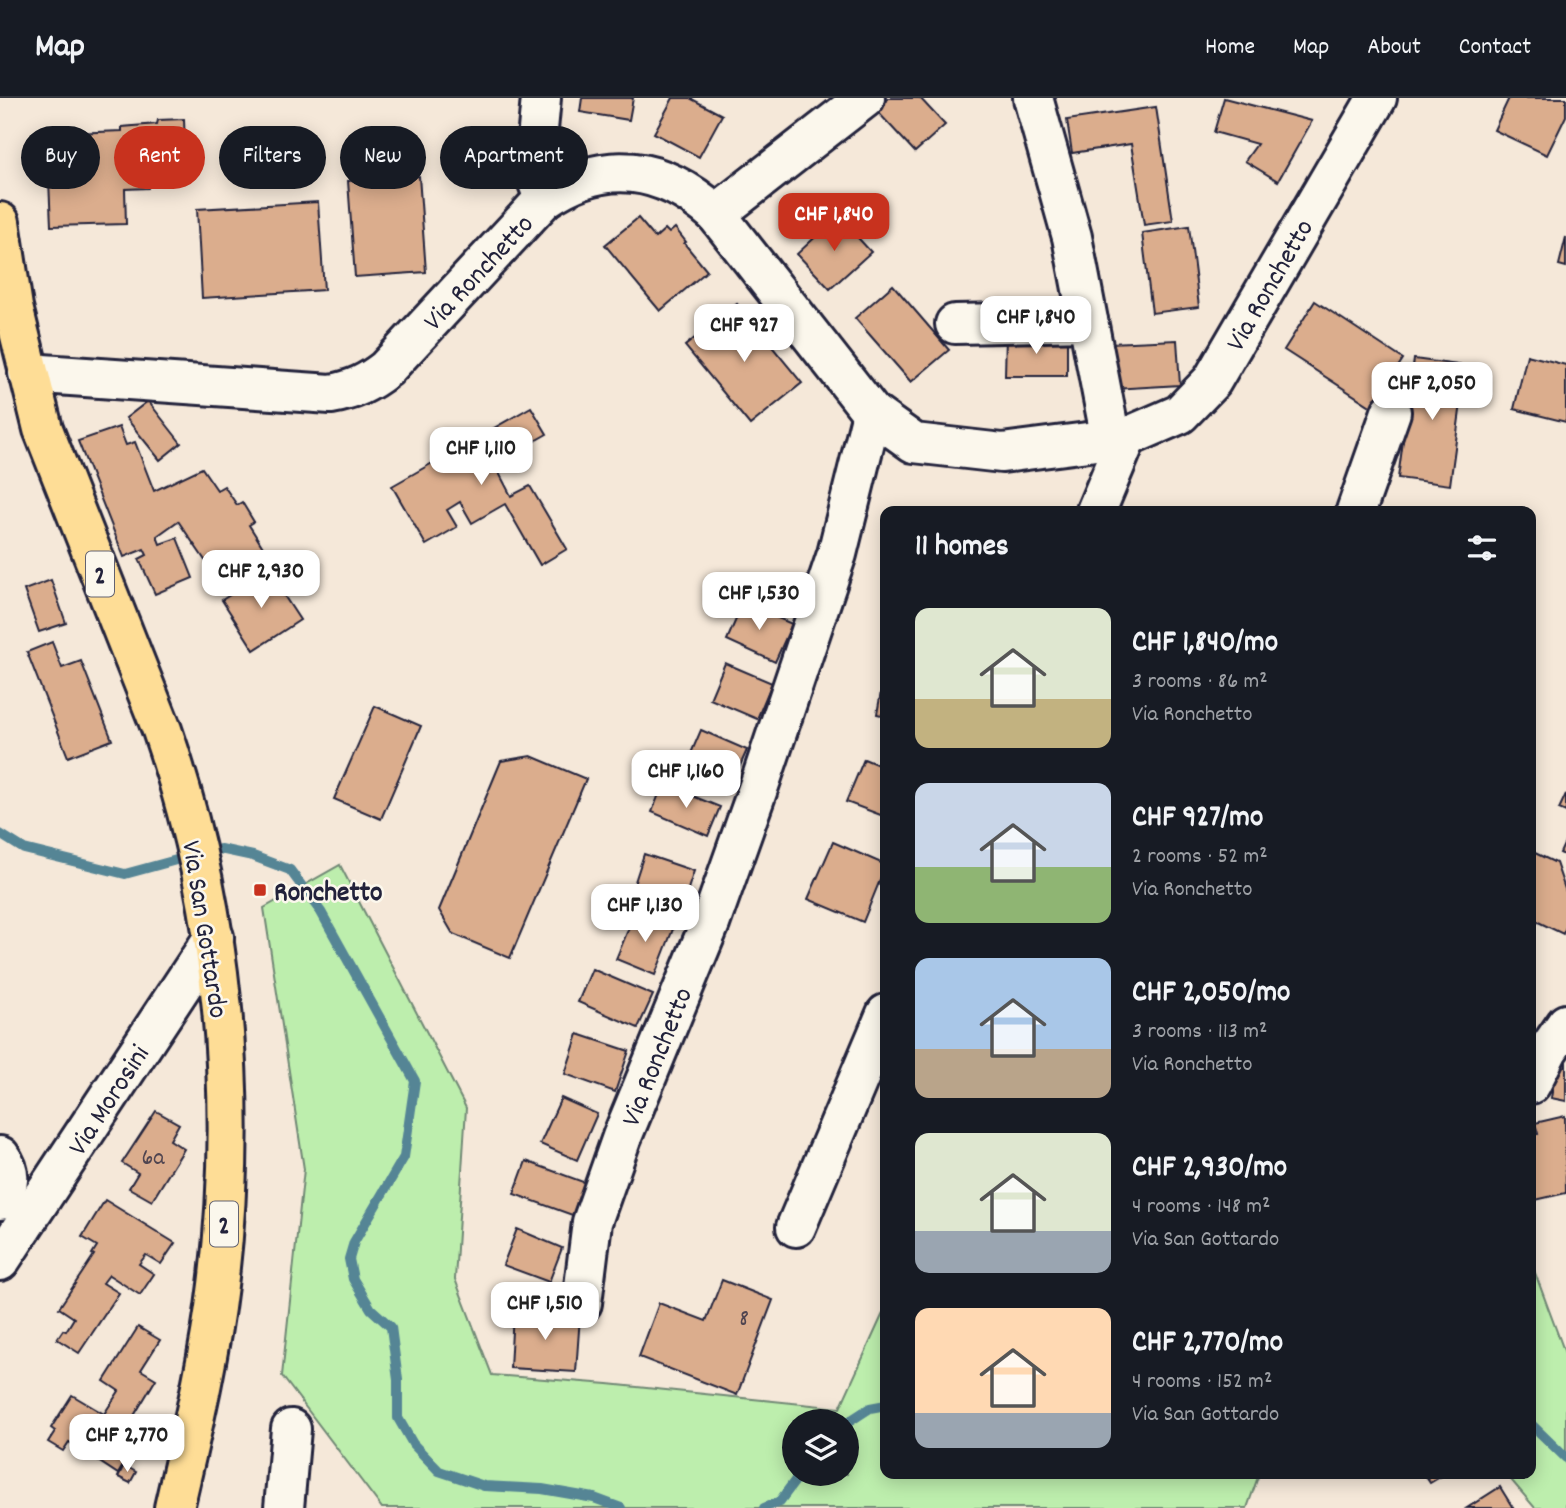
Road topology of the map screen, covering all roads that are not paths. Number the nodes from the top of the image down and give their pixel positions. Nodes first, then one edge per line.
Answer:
1 (541, 98) edge
2 (865, 98) edge
3 (1032, 98) edge
4 (1377, 98) edge
5 (544, 199) junction
6 (716, 214) junction
7 (0, 222) edge
8 (1088, 321) junction
9 (955, 324) dead end
10 (28, 373) junction
11 (1391, 412) dead end
12 (872, 413) junction
13 (1119, 438) junction
14 (1098, 506) edge
15 (1358, 506) edge
16 (214, 937) junction
17 (1566, 1024) edge
18 (880, 1028) edge
19 (1536, 1074) edge
20 (0, 1156) edge
21 (0, 1200) edge
22 (796, 1227) dead end
23 (0, 1261) edge
24 (582, 1303) dead end
25 (291, 1429) dead end
26 (174, 1508) edge
27 (284, 1508) edge

1 - 5 street
2 - 6 street
3 - 8 street
4 - 13 street, Via Ronchetto
5 - 6 street, Via Ronchetto
5 - 10 street, Via Ronchetto
6 - 12 street, Via Ronchetto
7 - 10 main road, 2
8 - 9 street
8 - 13 street
10 - 16 main road, Via San Gottardo / 2
11 - 15 street
12 - 13 street, Via Ronchetto
12 - 24 street, Via Ronchetto
13 - 14 street
16 - 23 street, Via Morosini
16 - 26 main road, Via San Gottardo / 2
17 - 19 street
18 - 22 street
20 - 21 street
25 - 27 street

